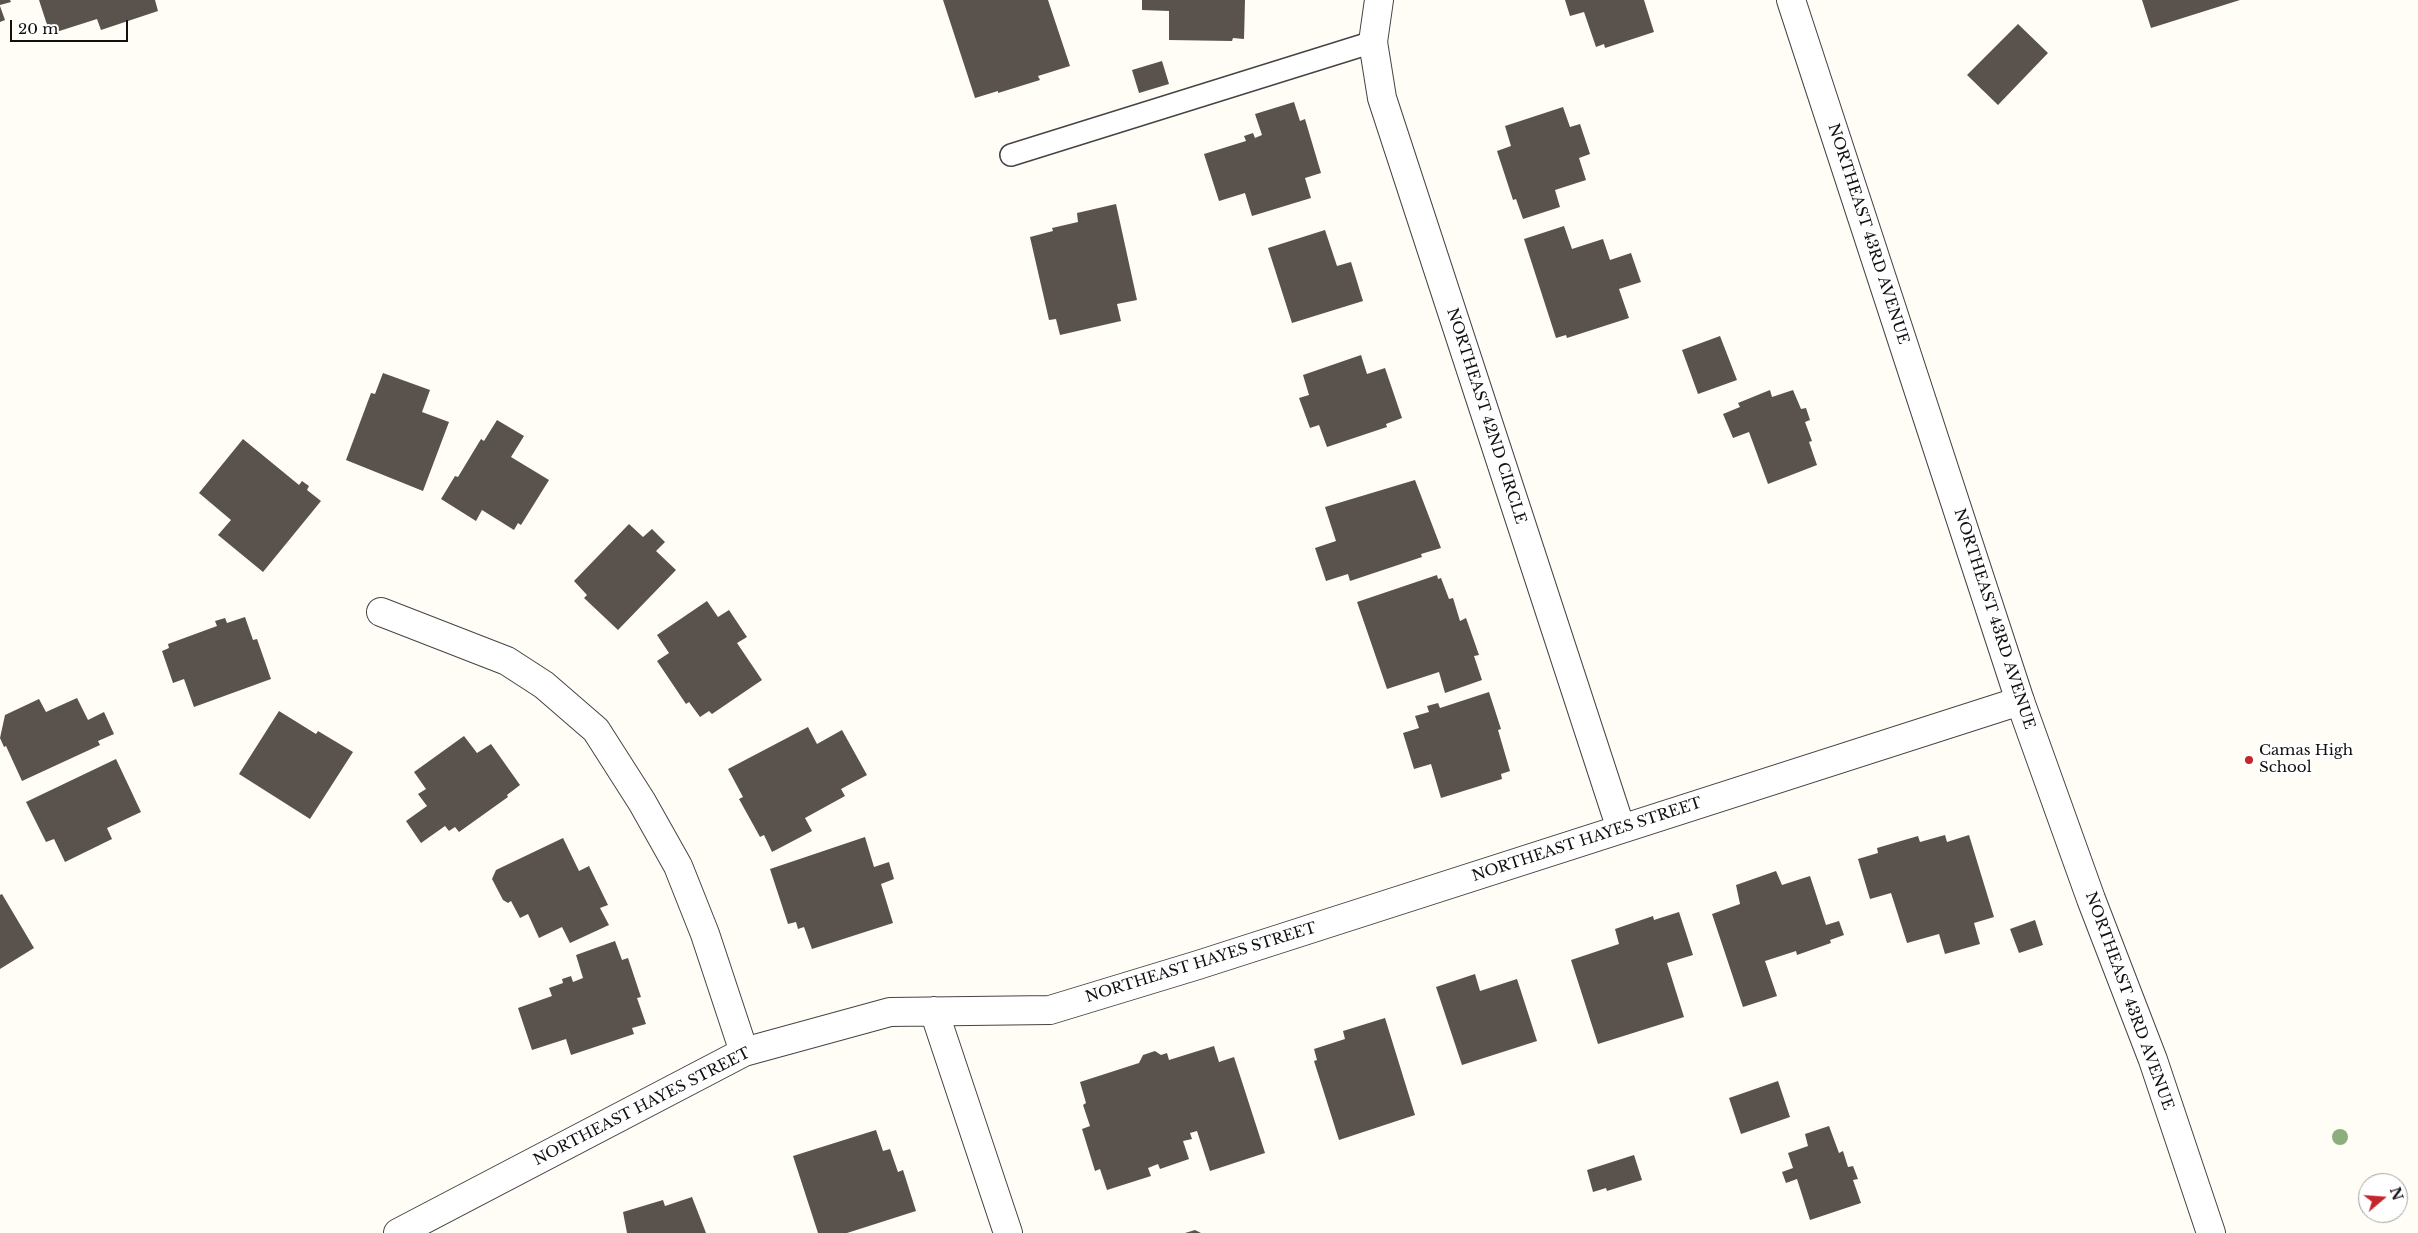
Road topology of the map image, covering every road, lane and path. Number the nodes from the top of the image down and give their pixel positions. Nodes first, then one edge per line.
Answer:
1 (1379, 0) edge
2 (1791, 0) edge
3 (1373, 42) junction
4 (1011, 155) dead end
5 (381, 612) dead end
6 (2020, 701) junction
7 (1621, 829) junction
8 (934, 1011) junction
9 (744, 1052) junction
10 (398, 1233) edge
11 (1008, 1233) edge
12 (2211, 1233) edge

1 - 3 street, NORTHEAST 42ND CIRCLE
2 - 6 street, NORTHEAST 43RD AVENUE
3 - 4 lane
3 - 7 street, NORTHEAST 42ND CIRCLE
5 - 9 street
6 - 7 street, NORTHEAST HAYES STREET
6 - 12 street, NORTHEAST 43RD AVENUE
7 - 8 street, NORTHEAST HAYES STREET
8 - 9 street, NORTHEAST HAYES STREET
8 - 11 street
9 - 10 street, NORTHEAST HAYES STREET

